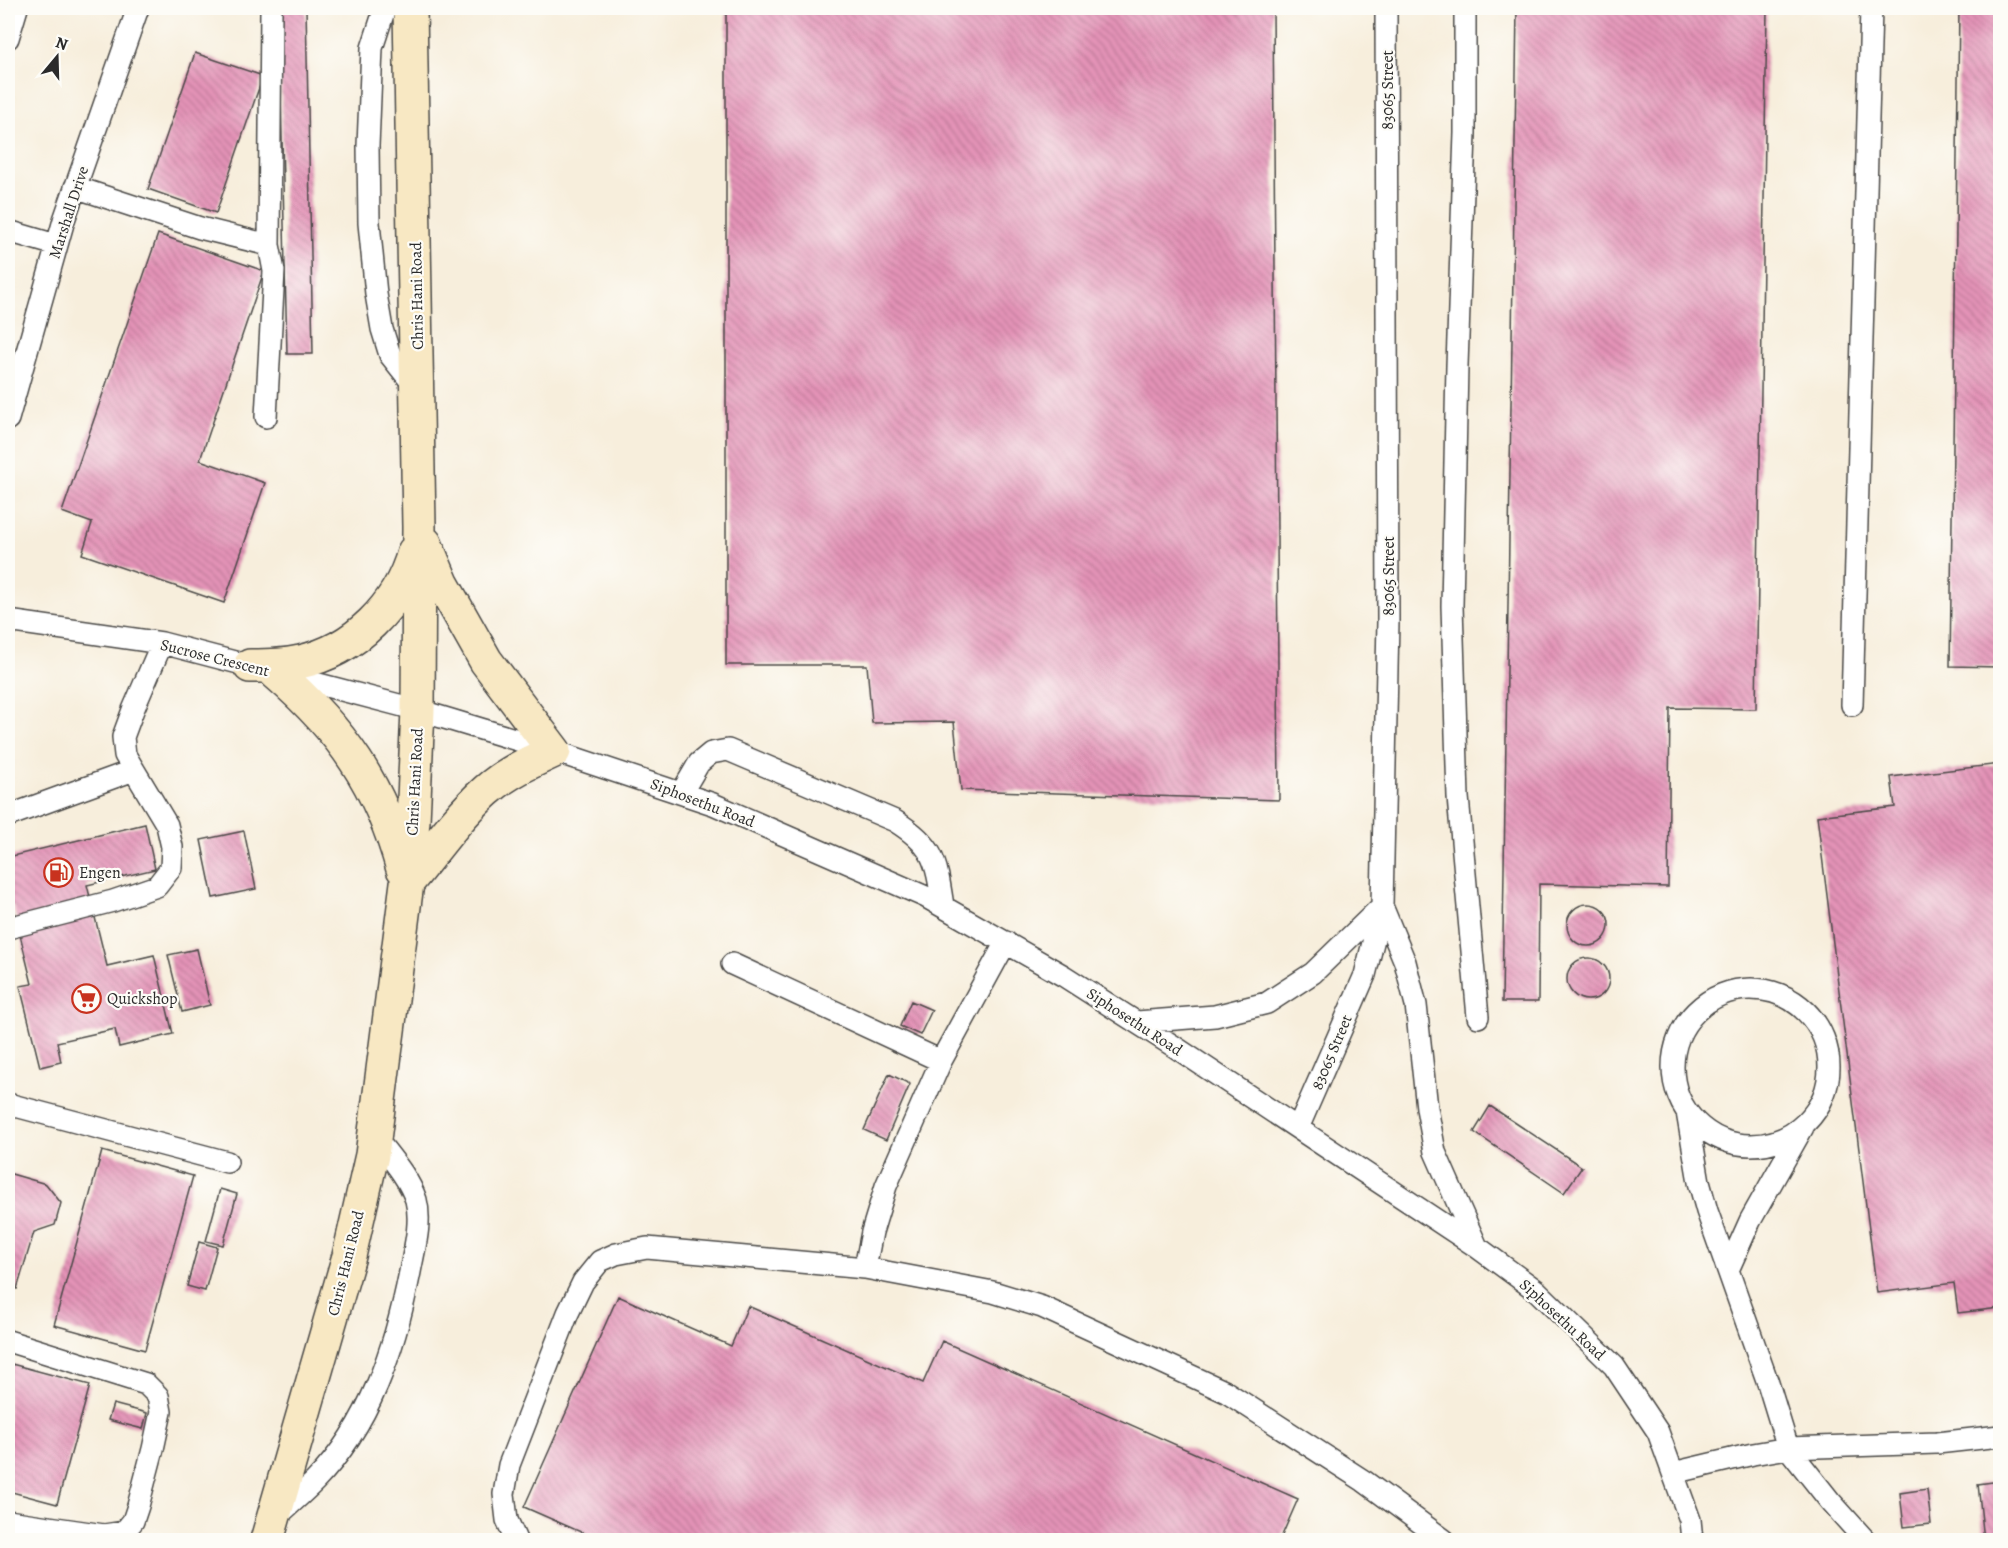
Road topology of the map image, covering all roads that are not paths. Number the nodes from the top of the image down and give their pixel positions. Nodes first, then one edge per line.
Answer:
1 (17, 8) edge
2 (138, 8) edge
3 (271, 8) edge
4 (385, 8) edge
5 (410, 8) edge
6 (1386, 8) edge
7 (1465, 8) edge
8 (1871, 8) edge
9 (8, 38) edge
10 (75, 187) junction
11 (8, 231) edge
12 (56, 245) junction
13 (269, 245) junction
14 (417, 390) junction
15 (266, 417) dead end
16 (8, 419) edge
17 (419, 527) junction
18 (8, 621) edge
19 (162, 643) junction
20 (263, 669) junction
21 (1852, 705) dead end
22 (418, 710) junction
23 (554, 751) junction
24 (134, 770) junction
25 (682, 792) junction
26 (8, 816) edge
27 (407, 883) junction
28 (943, 906) junction
29 (1382, 906) junction
30 (8, 928) edge
31 (1006, 942) junction
32 (732, 964) dead end
33 (1478, 1017) dead end
34 (1137, 1023) junction
35 (941, 1061) junction
36 (8, 1104) edge
37 (1687, 1112) junction
38 (1805, 1124) junction
39 (1298, 1128) junction
40 (374, 1136) junction
41 (227, 1162) dead end
42 (1477, 1247) junction
43 (865, 1268) junction
44 (1728, 1270) junction
45 (8, 1341) edge
46 (2001, 1436) edge
47 (1788, 1448) junction
48 (1673, 1473) junction
49 (8, 1521) edge
50 (270, 1530) edge
51 (516, 1540) edge
52 (1444, 1540) edge
53 (1692, 1540) edge
54 (1865, 1540) edge

1 - 9 lane
2 - 10 lane, Marshall Drive
3 - 13 lane
4 - 14 lane
5 - 14 main road, Chris Hani Road
6 - 29 lane, 83065 Street
7 - 33 lane
8 - 21 lane
10 - 12 lane, Marshall Drive
10 - 13 lane
11 - 12 lane
12 - 16 lane, Marshall Drive
13 - 15 lane
14 - 17 main road, Chris Hani Road
17 - 20 main road
17 - 22 main road, Chris Hani Road
17 - 23 main road
18 - 19 lane, Sucrose Crescent
19 - 20 lane, Sucrose Crescent
19 - 24 lane
20 - 22 lane, Sucrose Crescent
20 - 27 main road
22 - 23 lane, Siphosethu Road
22 - 27 main road, Chris Hani Road
23 - 25 lane, Siphosethu Road
23 - 27 main road
24 - 26 lane
24 - 30 lane
25 - 28 lane, Siphosethu Road
25 - 28 lane
27 - 40 main road, Chris Hani Road
28 - 31 lane, Siphosethu Road
29 - 34 lane
29 - 39 lane, 83065 Street
29 - 42 lane
31 - 34 lane, Siphosethu Road
31 - 35 lane
32 - 35 lane
34 - 39 lane, Siphosethu Road
35 - 43 lane
36 - 41 lane
37 - 38 lane
37 - 38 lane
37 - 44 lane
38 - 44 lane
39 - 42 lane, Siphosethu Road
40 - 50 main road, Chris Hani Road
40 - 50 lane
42 - 48 lane, Siphosethu Road
43 - 51 lane
43 - 52 lane
44 - 47 lane
45 - 49 lane
46 - 47 lane
47 - 48 lane
47 - 54 lane
48 - 53 lane, Siphosethu Road

